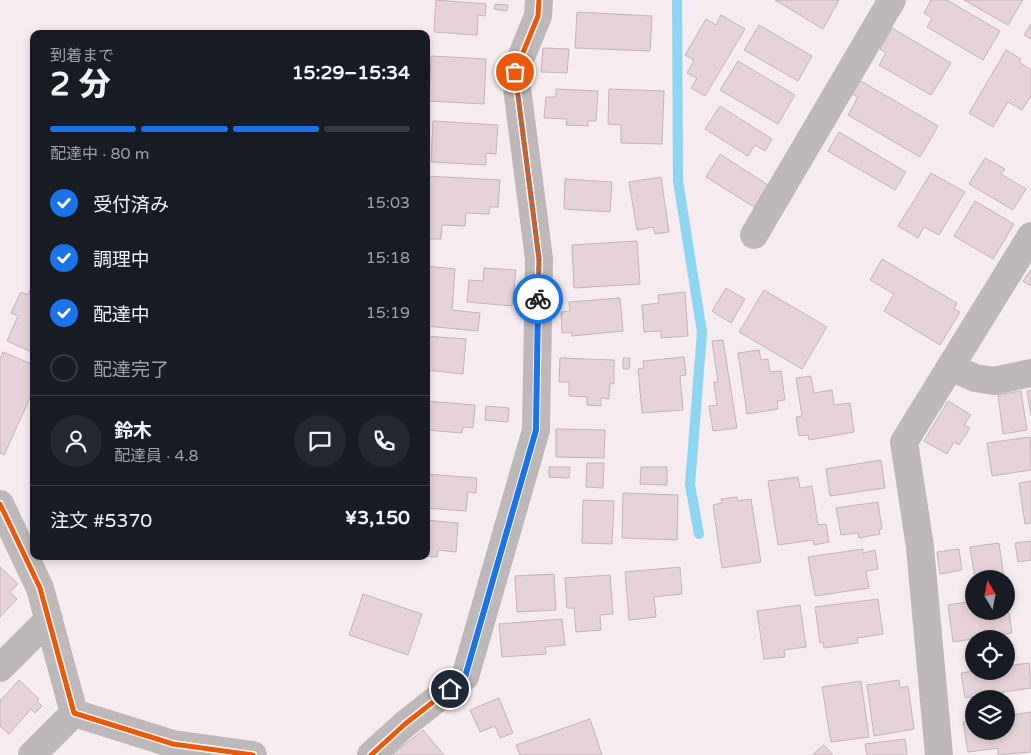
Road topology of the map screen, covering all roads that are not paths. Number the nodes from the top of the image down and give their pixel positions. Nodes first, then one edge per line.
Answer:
1 (539, 0) edge
2 (892, 0) edge
3 (754, 235) dead end
4 (1031, 236) edge
5 (951, 367) junction
6 (1031, 372) edge
7 (0, 504) edge
8 (49, 619) junction
9 (0, 668) edge
10 (74, 713) junction
11 (32, 755) edge
12 (253, 755) edge
13 (371, 755) edge
14 (939, 755) edge

1 - 13 street
2 - 3 street
4 - 5 street
5 - 6 street
5 - 14 street
7 - 8 street
8 - 9 street
8 - 10 street
10 - 11 street
10 - 12 street

